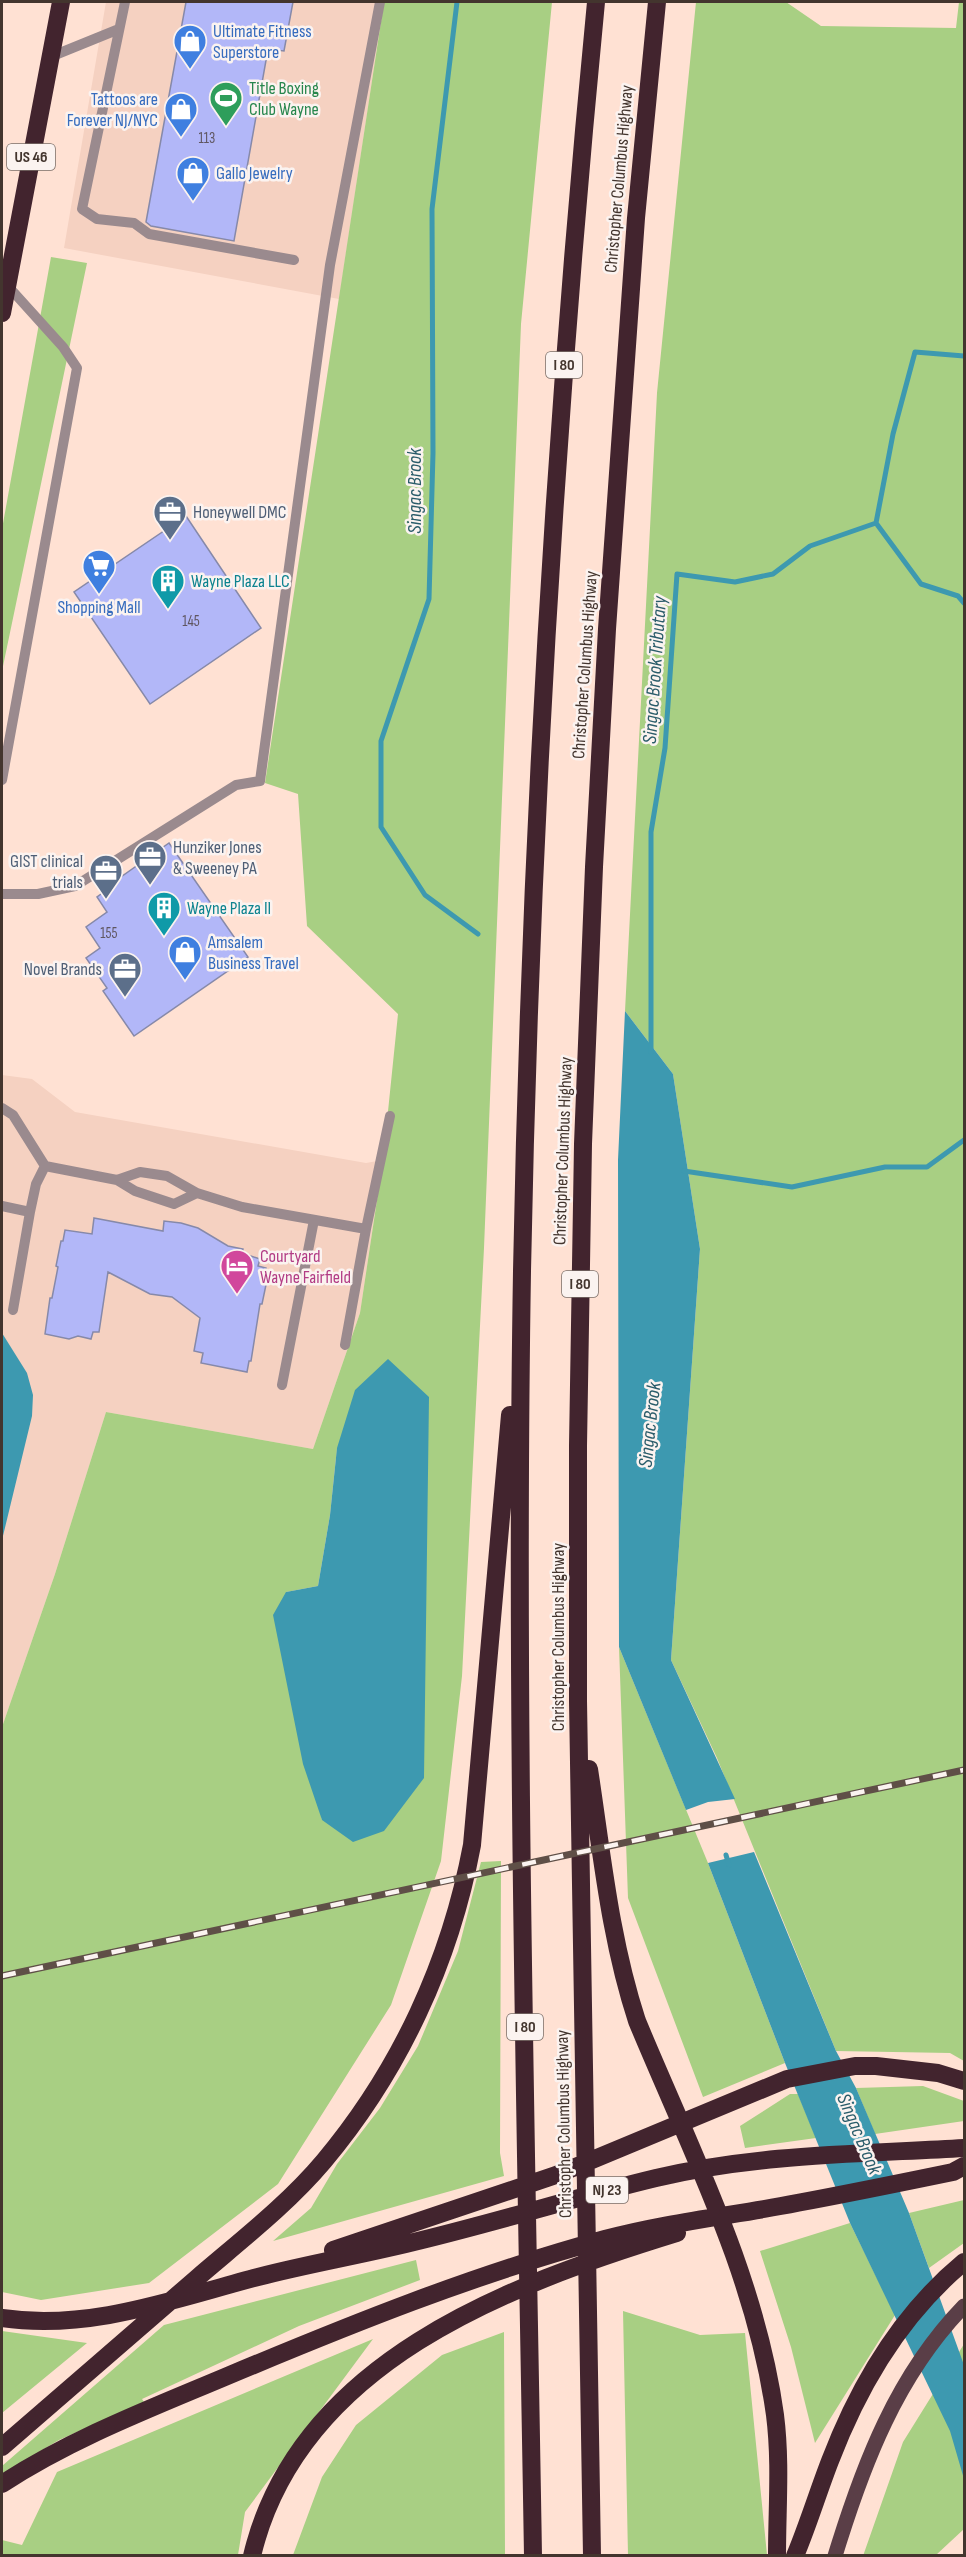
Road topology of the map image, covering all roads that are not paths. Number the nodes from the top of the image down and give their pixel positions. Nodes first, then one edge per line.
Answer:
1 (61, 2) edge
2 (125, 2) edge
3 (380, 2) edge
4 (596, 2) edge
5 (657, 2) edge
6 (119, 29) junction
7 (50, 57) junction
8 (294, 260) dead end
9 (7, 285) junction
10 (2, 313) edge
11 (2, 780) edge
12 (2, 894) edge
13 (2, 1108) edge
14 (390, 1116) dead end
15 (45, 1166) junction
16 (117, 1180) junction
17 (197, 1193) junction
18 (2, 1206) edge
19 (30, 1212) junction
20 (314, 1220) junction
21 (366, 1229) junction
22 (522, 1266) junction
23 (12, 1310) dead end
24 (345, 1345) dead end
25 (282, 1384) dead end
26 (578, 1701) junction
27 (964, 2081) edge
28 (964, 2148) edge
29 (964, 2166) edge
30 (763, 2209) junction
31 (964, 2262) edge
32 (258, 2277) junction
33 (960, 2310) edge
34 (2, 2318) edge
35 (2, 2447) edge
36 (2, 2484) edge
37 (252, 2556) edge
38 (534, 2556) edge
39 (592, 2556) edge
40 (777, 2556) edge
41 (795, 2556) edge
42 (835, 2556) edge

1 - 7 highway, US 46
2 - 6 lane
3 - 12 lane
4 - 22 highway, Christopher Columbus Highway / I 80
5 - 26 highway, Christopher Columbus Highway / I 80
6 - 7 lane
6 - 8 lane
7 - 9 highway, US 46
9 - 10 highway, US 46
9 - 11 lane
13 - 15 lane
14 - 21 lane
15 - 16 lane
15 - 19 lane
16 - 17 lane
16 - 17 lane
17 - 20 lane
18 - 19 lane
19 - 23 lane
20 - 21 lane
20 - 25 lane
21 - 24 lane
22 - 35 highway
22 - 38 highway, Christopher Columbus Highway / I 80
26 - 39 highway, Christopher Columbus Highway / I 80
26 - 40 highway
27 - 32 highway
28 - 32 highway, NJ 23
29 - 30 highway
30 - 36 highway
30 - 37 highway
31 - 41 highway
32 - 34 highway, NJ 23
33 - 42 main road

